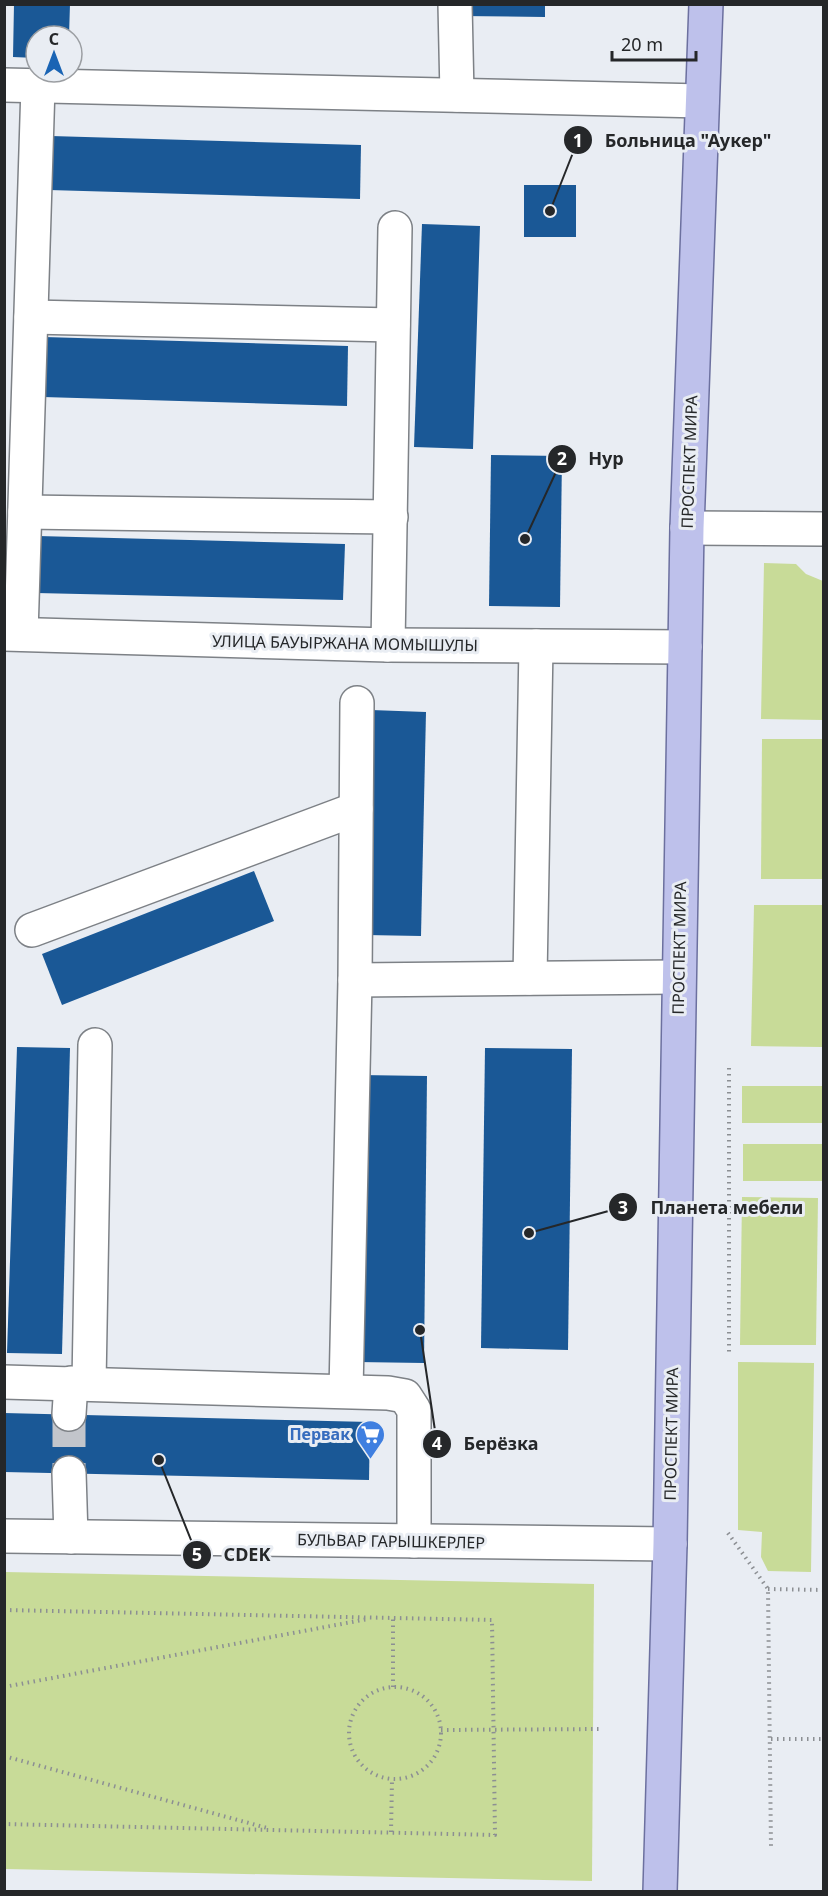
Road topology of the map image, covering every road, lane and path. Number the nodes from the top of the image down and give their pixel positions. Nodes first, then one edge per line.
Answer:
1 (455, 4) edge
2 (706, 4) edge
3 (4, 85) edge
4 (38, 86) junction
5 (457, 95) junction
6 (702, 101) junction
7 (395, 228) dead end
8 (31, 317) junction
9 (393, 325) junction
10 (25, 512) junction
11 (390, 517) junction
12 (687, 528) junction
13 (824, 529) edge
14 (13, 634) edge
15 (388, 645) junction
16 (536, 646) junction
17 (685, 647) junction
18 (357, 703) dead end
19 (356, 809) junction
20 (32, 930) dead end
21 (678, 977) junction
22 (530, 978) junction
23 (355, 980) junction
24 (95, 1045) dead end
25 (729, 1068) dead end
26 (824, 1335) edge
27 (729, 1353) dead end
28 (824, 1354) edge
29 (4, 1382) edge
30 (346, 1391) junction
31 (76, 1394) junction
32 (69, 1473) tunnel mouth
33 (728, 1533) dead end
34 (4, 1536) edge
35 (71, 1537) junction
36 (414, 1541) junction
37 (670, 1544) junction
38 (768, 1588) junction
39 (824, 1590) edge
40 (4, 1610) edge
41 (378, 1618) junction
42 (393, 1618) junction
43 (393, 1687) junction
44 (4, 1688) edge
45 (603, 1729) dead end
46 (441, 1730) junction
47 (493, 1731) junction
48 (771, 1739) junction
49 (824, 1739) edge
50 (4, 1756) edge
51 (392, 1780) junction
52 (4, 1824) edge
53 (273, 1830) junction
54 (391, 1832) junction
55 (771, 1848) dead end
56 (660, 1892) edge

1 - 5 street
2 - 6 main road, ПРОСПЕКТ МИРА
3 - 4 street
4 - 5 street
4 - 8 street
5 - 6 street
6 - 12 main road, ПРОСПЕКТ МИРА
7 - 9 street
8 - 9 street
8 - 10 street
9 - 11 street
10 - 11 street
10 - 14 street
11 - 15 street
12 - 13 street
12 - 17 main road, ПРОСПЕКТ МИРА
14 - 15 street, УЛИЦА БАУЫРЖАНА МОМЫШУЛЫ
15 - 16 street, УЛИЦА БАУЫРЖАНА МОМЫШУЛЫ
16 - 17 street, УЛИЦА БАУЫРЖАНА МОМЫШУЛЫ
16 - 22 street
17 - 21 main road, ПРОСПЕКТ МИРА
18 - 19 street
19 - 20 street
19 - 23 street
21 - 22 street
21 - 37 main road, ПРОСПЕКТ МИРА
22 - 23 street
23 - 30 street
24 - 31 street
25 - 27 path
26 - 28 path
29 - 31 street
30 - 31 street
30 - 36 street
32 - 35 street
33 - 38 path
34 - 35 street, БУЛЬВАР ГАРЫШКЕРЛЕР
35 - 36 street, БУЛЬВАР ГАРЫШКЕРЛЕР
36 - 37 street, БУЛЬВАР ГАРЫШКЕРЛЕР
37 - 56 main road, ПРОСПЕКТ МИРА
38 - 39 path
38 - 48 path
40 - 41 path
41 - 42 path
41 - 44 path
42 - 43 path
42 - 47 path
43 - 46 path
43 - 51 path
45 - 47 path
46 - 47 path
46 - 51 path
47 - 54 path
48 - 49 path
48 - 55 path
50 - 53 path
51 - 54 path
52 - 53 path
53 - 54 path

